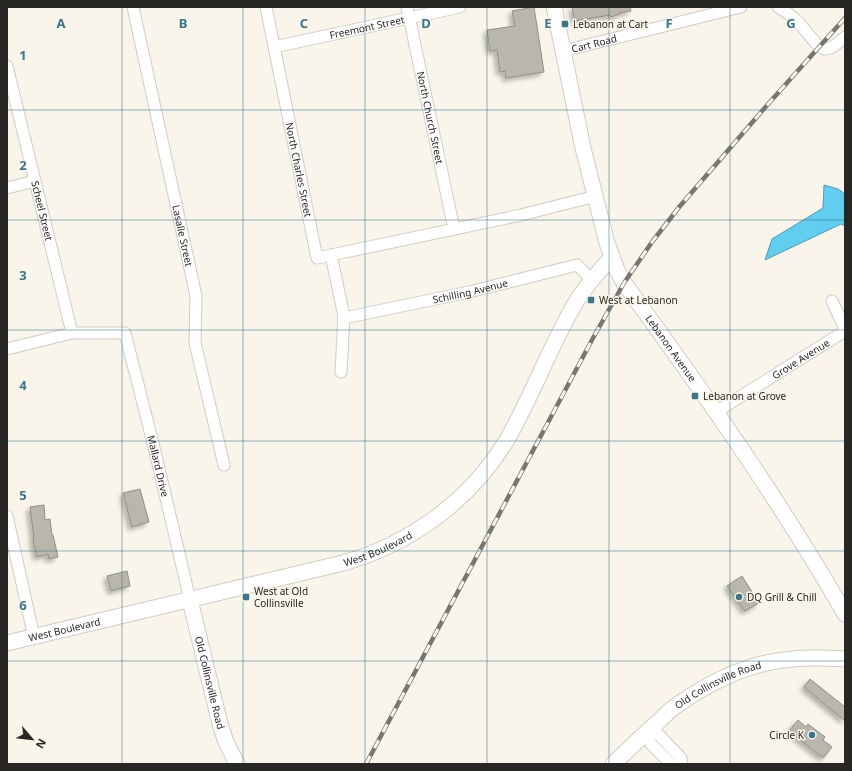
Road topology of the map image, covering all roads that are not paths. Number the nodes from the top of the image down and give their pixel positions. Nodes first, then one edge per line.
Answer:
1 (133, 7) edge
2 (266, 7) edge
3 (407, 7) edge
4 (460, 7) edge
5 (554, 7) edge
6 (741, 7) edge
7 (778, 7) edge
8 (409, 18) junction
9 (845, 37) edge
10 (274, 48) junction
11 (563, 51) junction
12 (7, 66) edge
13 (35, 181) junction
14 (7, 188) edge
15 (596, 196) junction
16 (454, 229) junction
17 (331, 255) junction
18 (612, 257) junction
19 (592, 280) junction
20 (832, 301) dead end
21 (344, 316) junction
22 (845, 330) edge
23 (72, 333) junction
24 (7, 349) edge
25 (341, 372) dead end
26 (716, 412) junction
27 (224, 466) dead end
28 (7, 516) edge
29 (190, 600) junction
30 (845, 614) edge
31 (34, 637) junction
32 (7, 643) edge
33 (845, 659) edge
34 (646, 733) junction
35 (237, 764) edge
36 (613, 764) edge
37 (671, 764) edge
38 (681, 764) edge

1 - 27 street, Lasalle Street
2 - 10 street, North Charles Street
3 - 8 street, North Church Street
4 - 8 street, Freemont Street
5 - 11 street, Lebanon Avenue
6 - 11 street, Cart Road
7 - 9 street
8 - 10 street, Freemont Street
8 - 16 street, North Church Street
10 - 17 street, North Charles Street
11 - 15 street, Lebanon Avenue
12 - 13 street, Scheel Street
13 - 14 street
13 - 23 street, Scheel Street
15 - 16 street
15 - 18 street, Lebanon Avenue
16 - 17 street
17 - 21 street
18 - 19 street, West Boulevard
18 - 26 street, Lebanon Avenue
19 - 21 street, Schilling Avenue
19 - 29 street, West Boulevard
20 - 22 street
21 - 25 street
22 - 26 street, Grove Avenue
23 - 24 street
23 - 29 street, Mallard Drive
26 - 30 street, Lebanon Avenue
28 - 31 street
29 - 31 street, West Boulevard
29 - 35 street, Old Collinsville Road
31 - 32 street, West Boulevard
33 - 34 street, Old Collinsville Road
34 - 36 street, Old Collinsville Road
34 - 37 street
34 - 38 street

